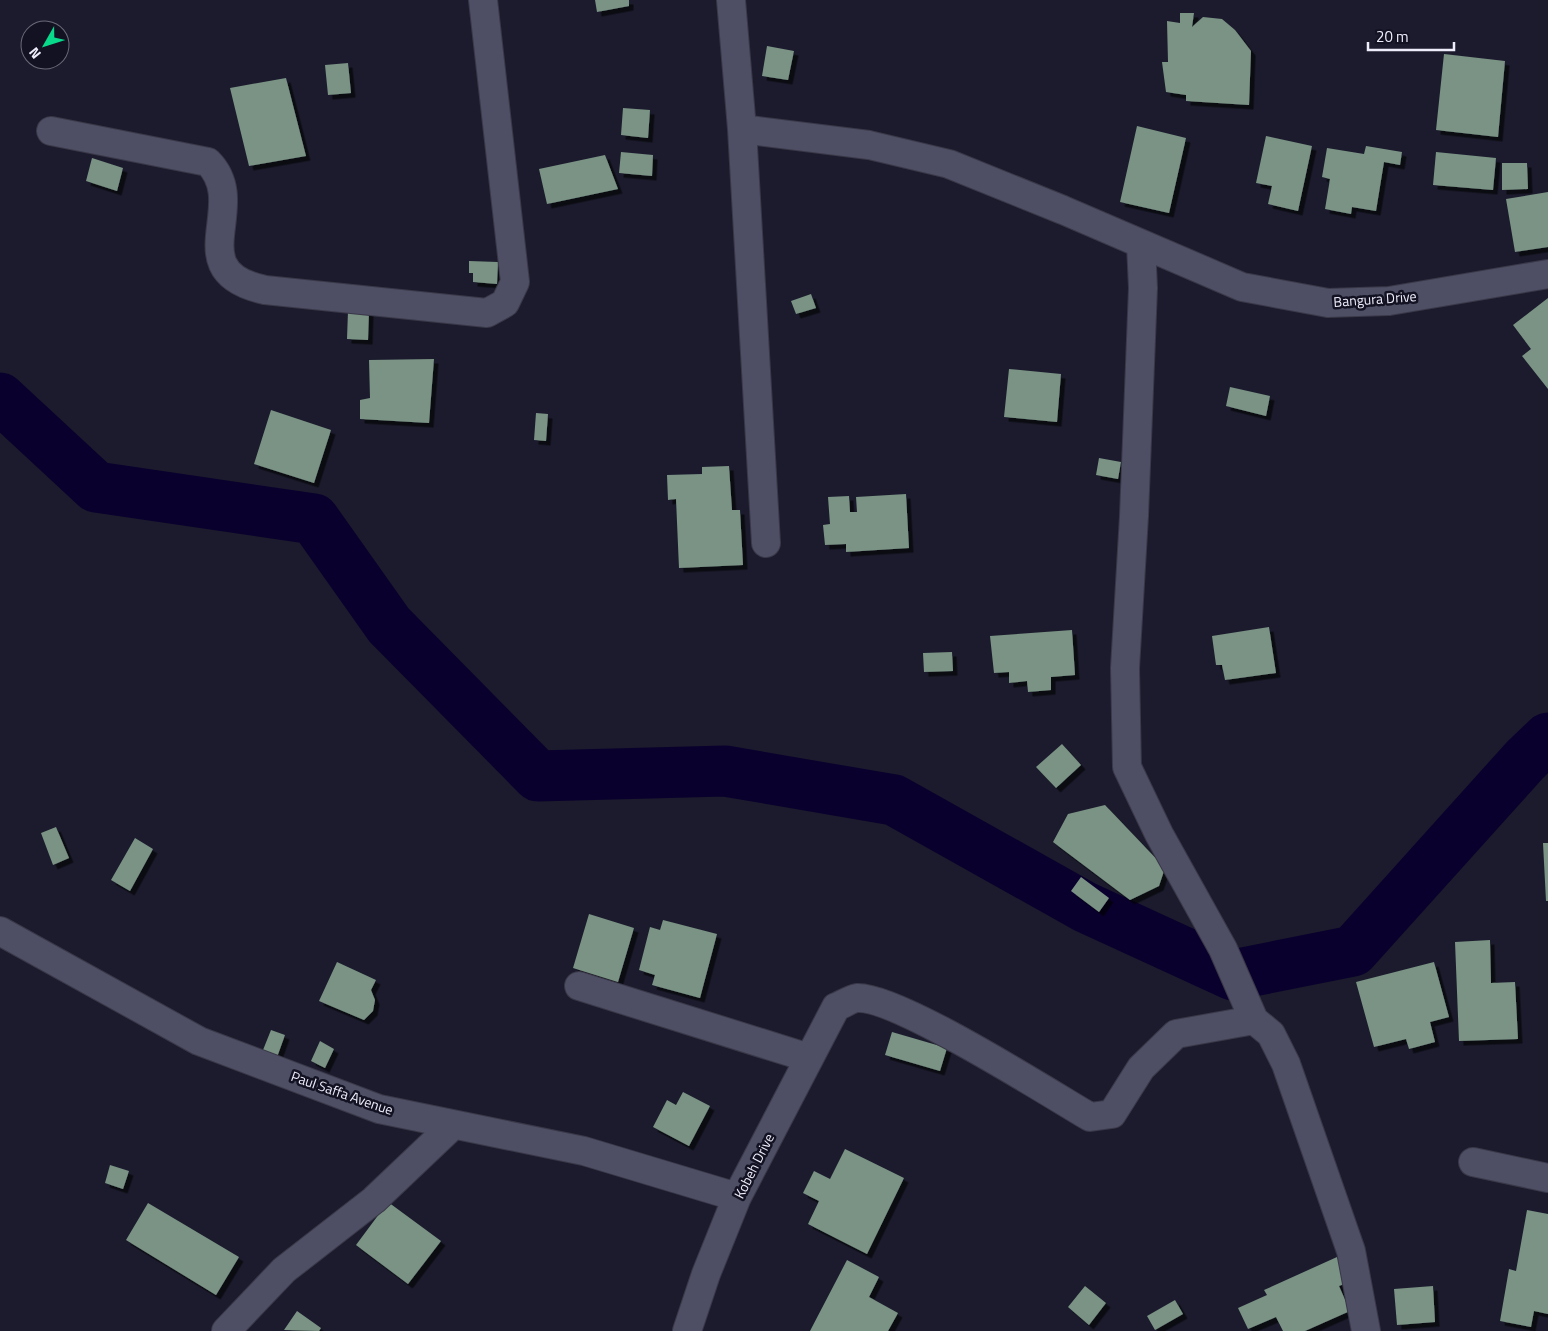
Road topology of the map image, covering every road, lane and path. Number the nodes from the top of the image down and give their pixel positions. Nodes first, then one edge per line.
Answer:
1 (483, 0) edge
2 (731, 0) edge
3 (742, 128) junction
4 (51, 131) dead end
5 (1141, 245) junction
6 (1548, 274) edge
7 (766, 543) dead end
8 (0, 931) edge
9 (579, 986) dead end
10 (1254, 1020) junction
11 (810, 1058) junction
12 (453, 1125) junction
13 (1473, 1162) dead end
14 (1548, 1178) edge
15 (737, 1197) junction
16 (226, 1331) edge
17 (687, 1331) edge
18 (1366, 1331) edge

1 - 4 street
2 - 3 street
3 - 5 street, Bangura Drive
3 - 7 street
5 - 6 street, Bangura Drive
5 - 10 street
8 - 12 street, Paul Saffa Avenue
9 - 11 street
10 - 11 street, Kobeh Drive
10 - 18 street
11 - 15 street, Kobeh Drive
12 - 15 street, Paul Saffa Avenue
12 - 16 street
13 - 14 street
15 - 17 street, Kobeh Drive

